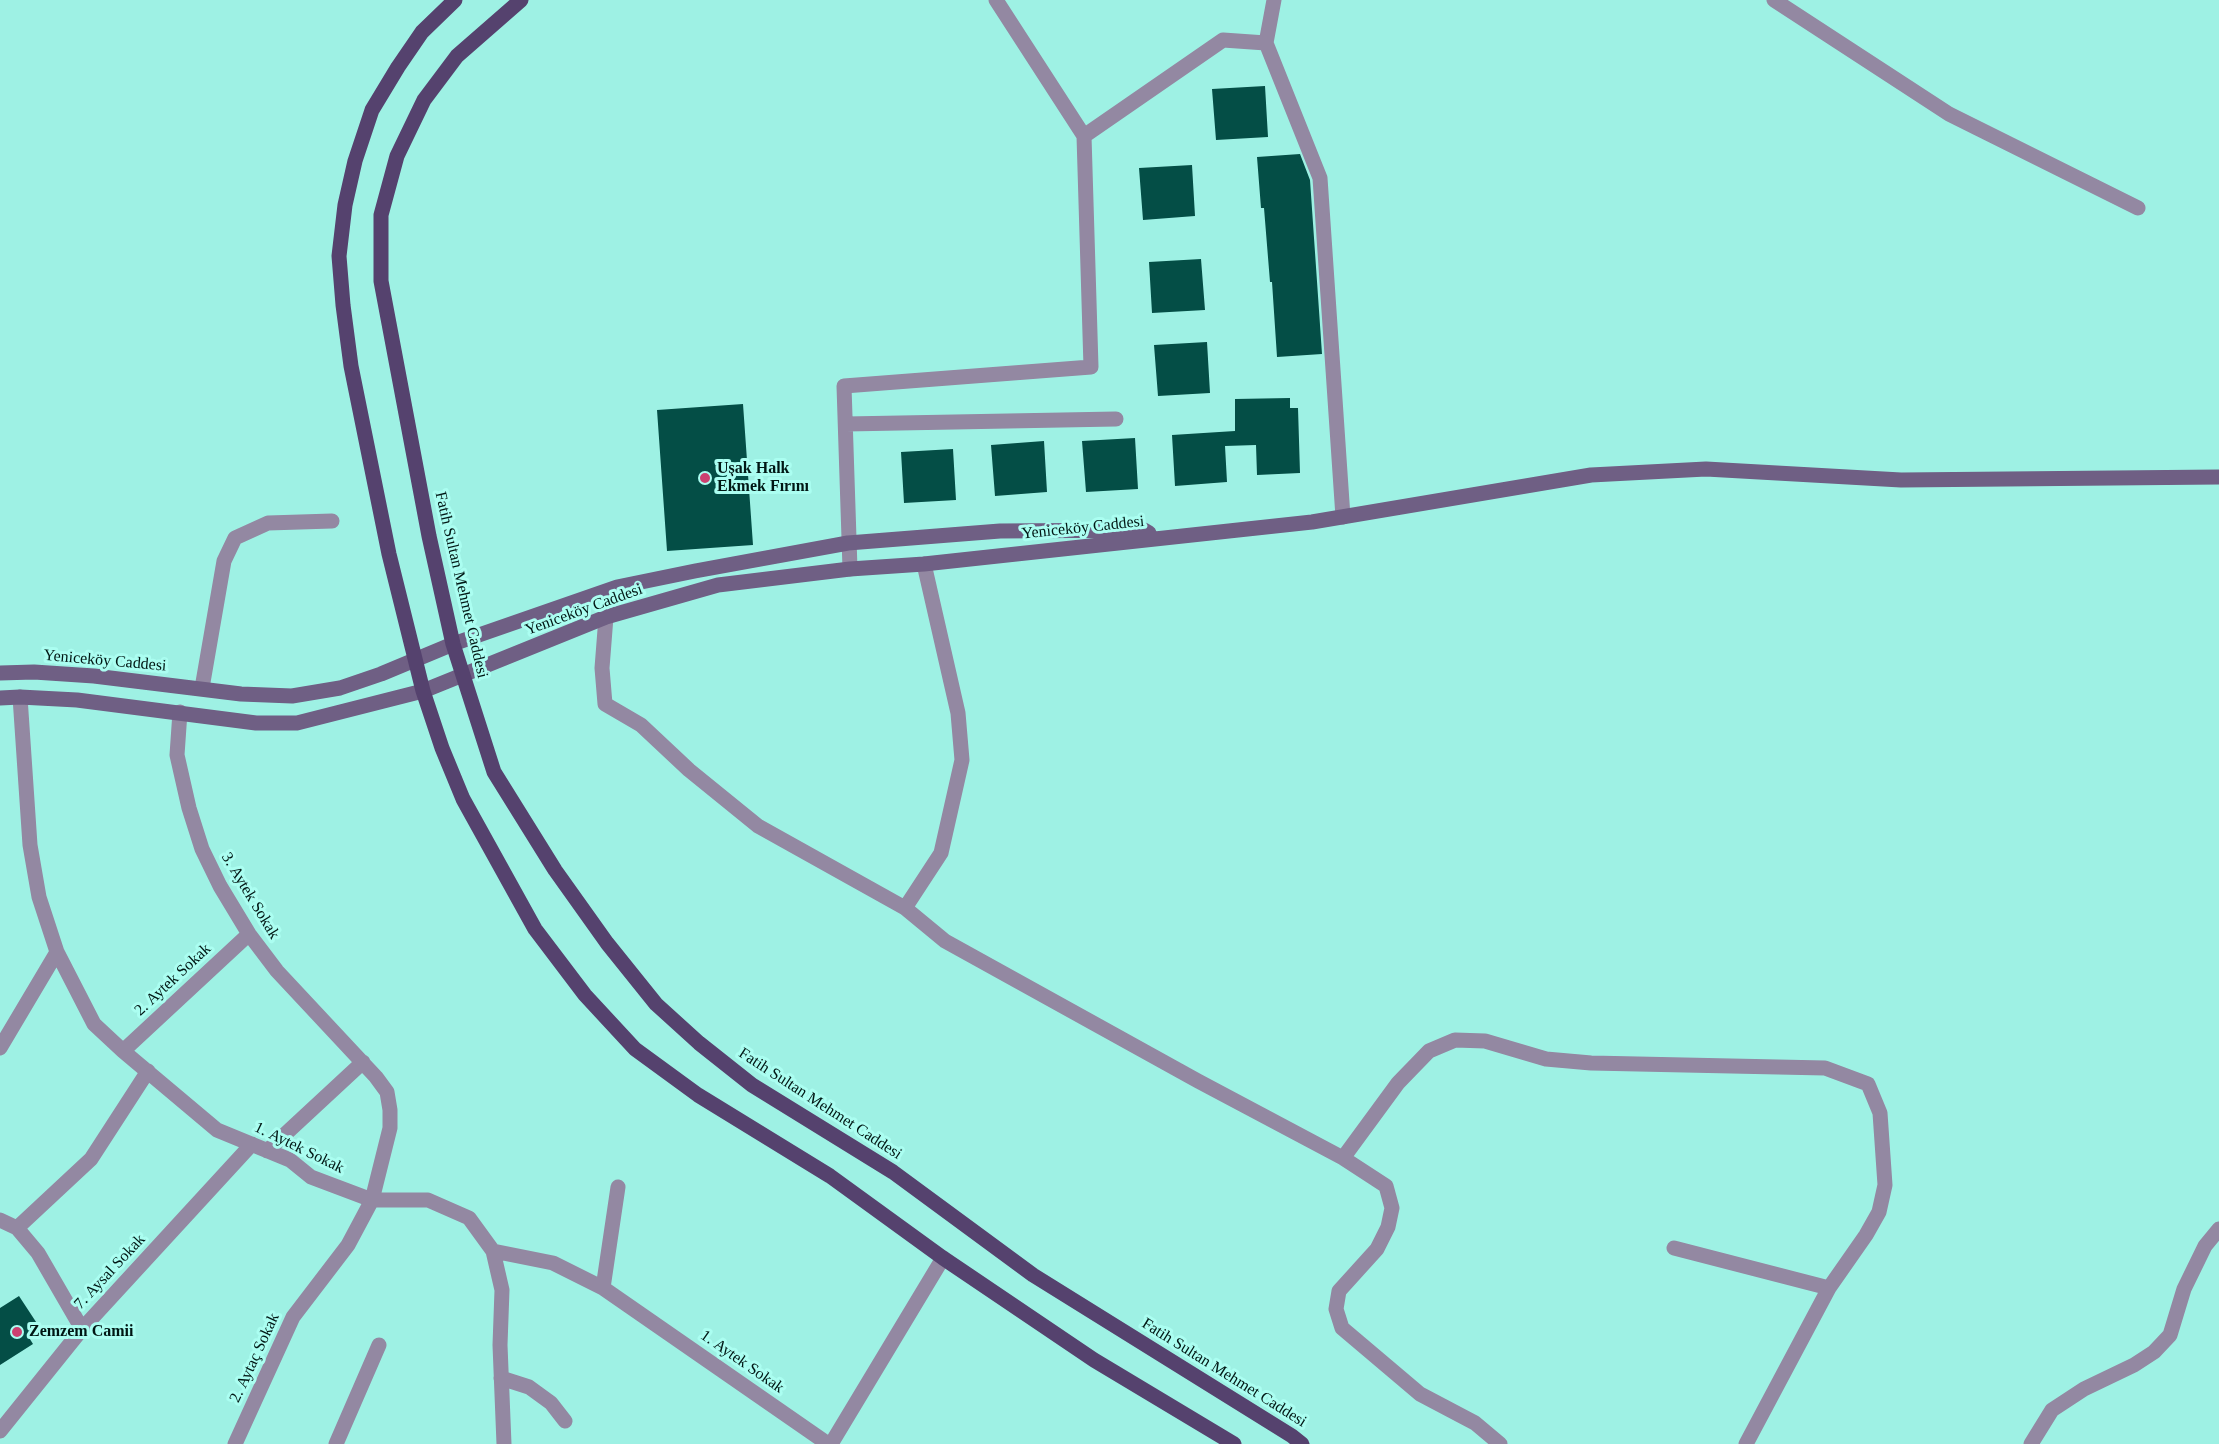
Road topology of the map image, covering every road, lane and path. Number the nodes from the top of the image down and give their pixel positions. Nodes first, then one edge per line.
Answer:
1 (454, 0) edge
2 (520, 0) edge
3 (996, 0) edge
4 (1274, 0) edge
5 (1774, 0) edge
6 (1266, 43) junction
7 (1083, 136) junction
8 (2138, 208) dead end
9 (1116, 419) dead end
10 (846, 424) junction
11 (2219, 477) edge
12 (1343, 517) junction
13 (332, 521) dead end
14 (1157, 538) junction
15 (848, 543) junction
16 (924, 564) junction
17 (850, 569) junction
18 (606, 618) junction
19 (453, 644) junction
20 (415, 659) junction
21 (0, 673) edge
22 (462, 675) junction
23 (202, 688) junction
24 (423, 691) junction
25 (21, 697) junction
26 (0, 698) edge
27 (180, 712) junction
28 (905, 909) junction
29 (249, 934) junction
30 (57, 952) junction
31 (0, 1048) edge
32 (123, 1052) junction
33 (363, 1062) junction
34 (148, 1071) junction
35 (387, 1092) joint
36 (252, 1144) junction
37 (267, 1151) junction
38 (1343, 1158) junction
39 (618, 1187) dead end
40 (372, 1200) junction
41 (0, 1221) edge
42 (17, 1228) junction
43 (2219, 1229) edge
44 (1674, 1248) dead end
45 (493, 1251) junction
46 (943, 1258) junction
47 (603, 1288) junction
48 (1829, 1288) junction
49 (82, 1329) junction
50 (379, 1345) dead end
51 (501, 1378) junction
52 (565, 1421) dead end
53 (0, 1431) edge
54 (235, 1444) edge
55 (336, 1444) edge
56 (504, 1444) edge
57 (830, 1444) edge
58 (1234, 1444) edge
59 (1302, 1444) edge
60 (1500, 1444) edge
61 (1746, 1444) edge
62 (2031, 1444) edge

1 - 20 main road
2 - 19 main road, Fatih Sultan Mehmet Caddesi
3 - 7 street
4 - 6 street
5 - 8 street
6 - 7 street
6 - 12 street
7 - 10 street
9 - 10 street
10 - 15 street
11 - 12 street
12 - 14 street
13 - 23 street
14 - 15 street, Yeniceköy Caddesi
14 - 16 street, Yeniceköy Caddesi
15 - 17 street
15 - 19 street, Yeniceköy Caddesi
16 - 17 street, Yeniceköy Caddesi
16 - 28 street
17 - 18 street, Yeniceköy Caddesi
18 - 22 street, Yeniceköy Caddesi
18 - 28 street
19 - 20 street, Yeniceköy Caddesi
19 - 22 main road, Fatih Sultan Mehmet Caddesi
20 - 23 street, Yeniceköy Caddesi
20 - 24 main road
21 - 23 street, Yeniceköy Caddesi
22 - 24 street, Yeniceköy Caddesi
22 - 59 main road, Fatih Sultan Mehmet Caddesi
24 - 27 street, Yeniceköy Caddesi
24 - 46 main road
25 - 26 street, Yeniceköy Caddesi
25 - 27 street, Yeniceköy Caddesi
25 - 30 street, 1. Aytek Sokak
27 - 29 street, 3. Aytek Sokak
28 - 38 street
29 - 32 street, 2. Aytek Sokak
29 - 33 street, 3. Aytek Sokak
30 - 31 street
30 - 32 street, 1. Aytek Sokak
32 - 34 street, 1. Aytek Sokak
33 - 35 street, 3. Aytek Sokak
33 - 37 street
34 - 36 street, 1. Aytek Sokak
34 - 42 street
35 - 40 street, 2. Aytaç Sokak
36 - 37 street, 1. Aytek Sokak
36 - 49 street, 7. Aysal Sokak
37 - 40 street, 1. Aytek Sokak
38 - 48 street
38 - 60 street
39 - 47 street
40 - 45 street, 1. Aytek Sokak
40 - 54 street, 2. Aytaç Sokak
41 - 42 street
42 - 49 street
43 - 62 street
44 - 48 street
45 - 47 street, 1. Aytek Sokak
45 - 51 street
46 - 57 street
46 - 58 main road
47 - 57 street, 1. Aytek Sokak
48 - 61 street
49 - 53 street, 7. Aysal Sokak
50 - 55 street
51 - 52 street
51 - 56 street

